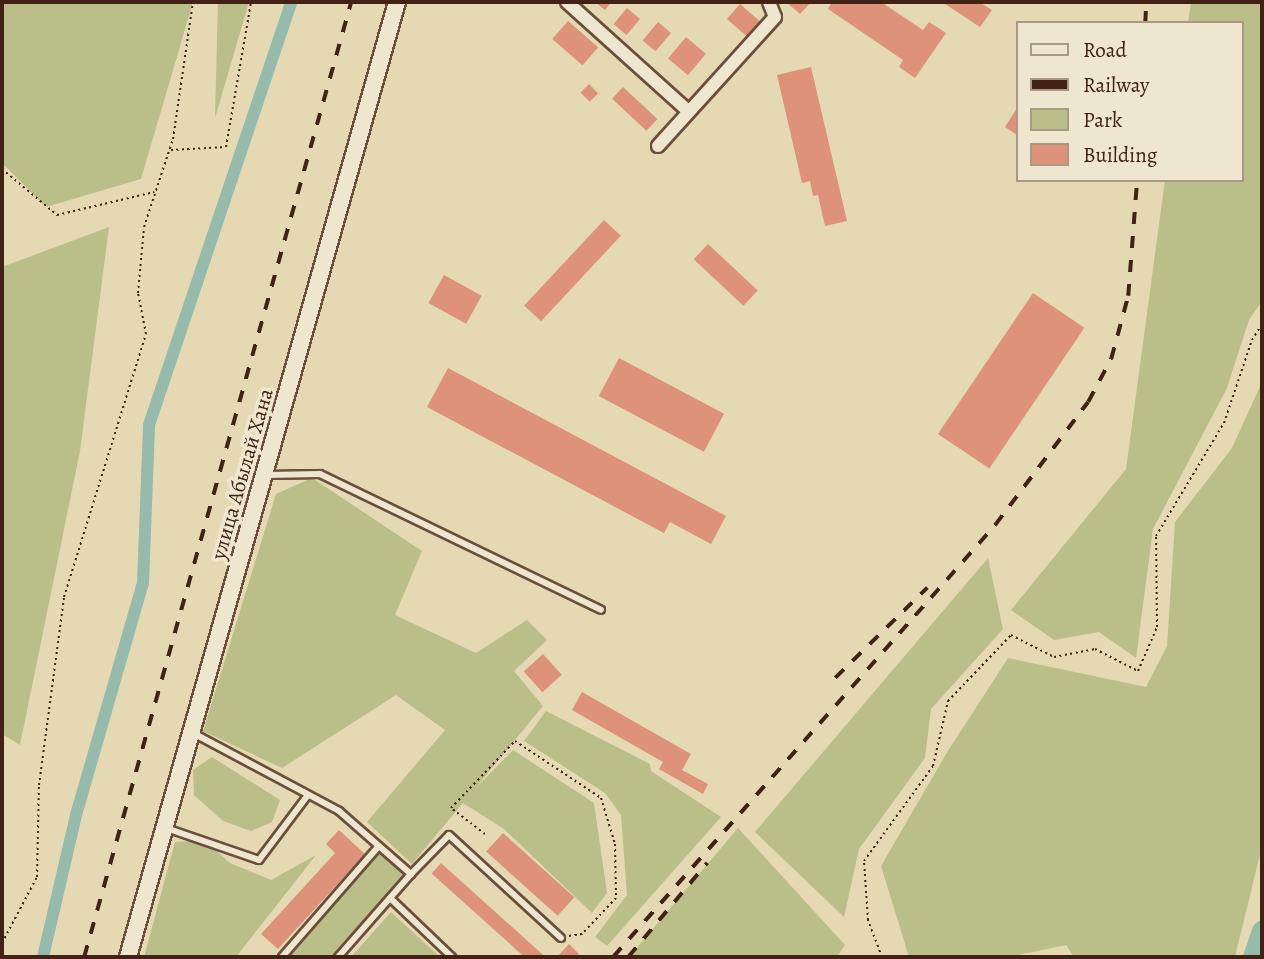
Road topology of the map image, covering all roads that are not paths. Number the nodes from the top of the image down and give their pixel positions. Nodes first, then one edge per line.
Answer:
1 (397, 2) edge
2 (567, 2) edge
3 (769, 2) edge
4 (688, 111) junction
5 (658, 146) dead end
6 (264, 475) junction
7 (601, 610) dead end
8 (191, 733) junction
9 (308, 795) junction
10 (165, 827) junction
11 (379, 846) junction
12 (411, 874) junction
13 (390, 898) junction
14 (561, 938) road end
15 (128, 957) edge
16 (282, 957) edge
17 (338, 957) edge
18 (452, 957) edge

1 - 6 main road, улица Абылай Хана
2 - 4 street
3 - 4 street
4 - 5 street
6 - 7 lane
6 - 8 main road, улица Абылай Хана
8 - 9 lane
8 - 10 main road, улица Абылай Хана
9 - 10 lane
9 - 11 lane
10 - 15 main road, улица Абылай Хана
11 - 12 lane
11 - 16 lane
12 - 13 lane
12 - 14 lane
13 - 17 lane
13 - 18 lane

